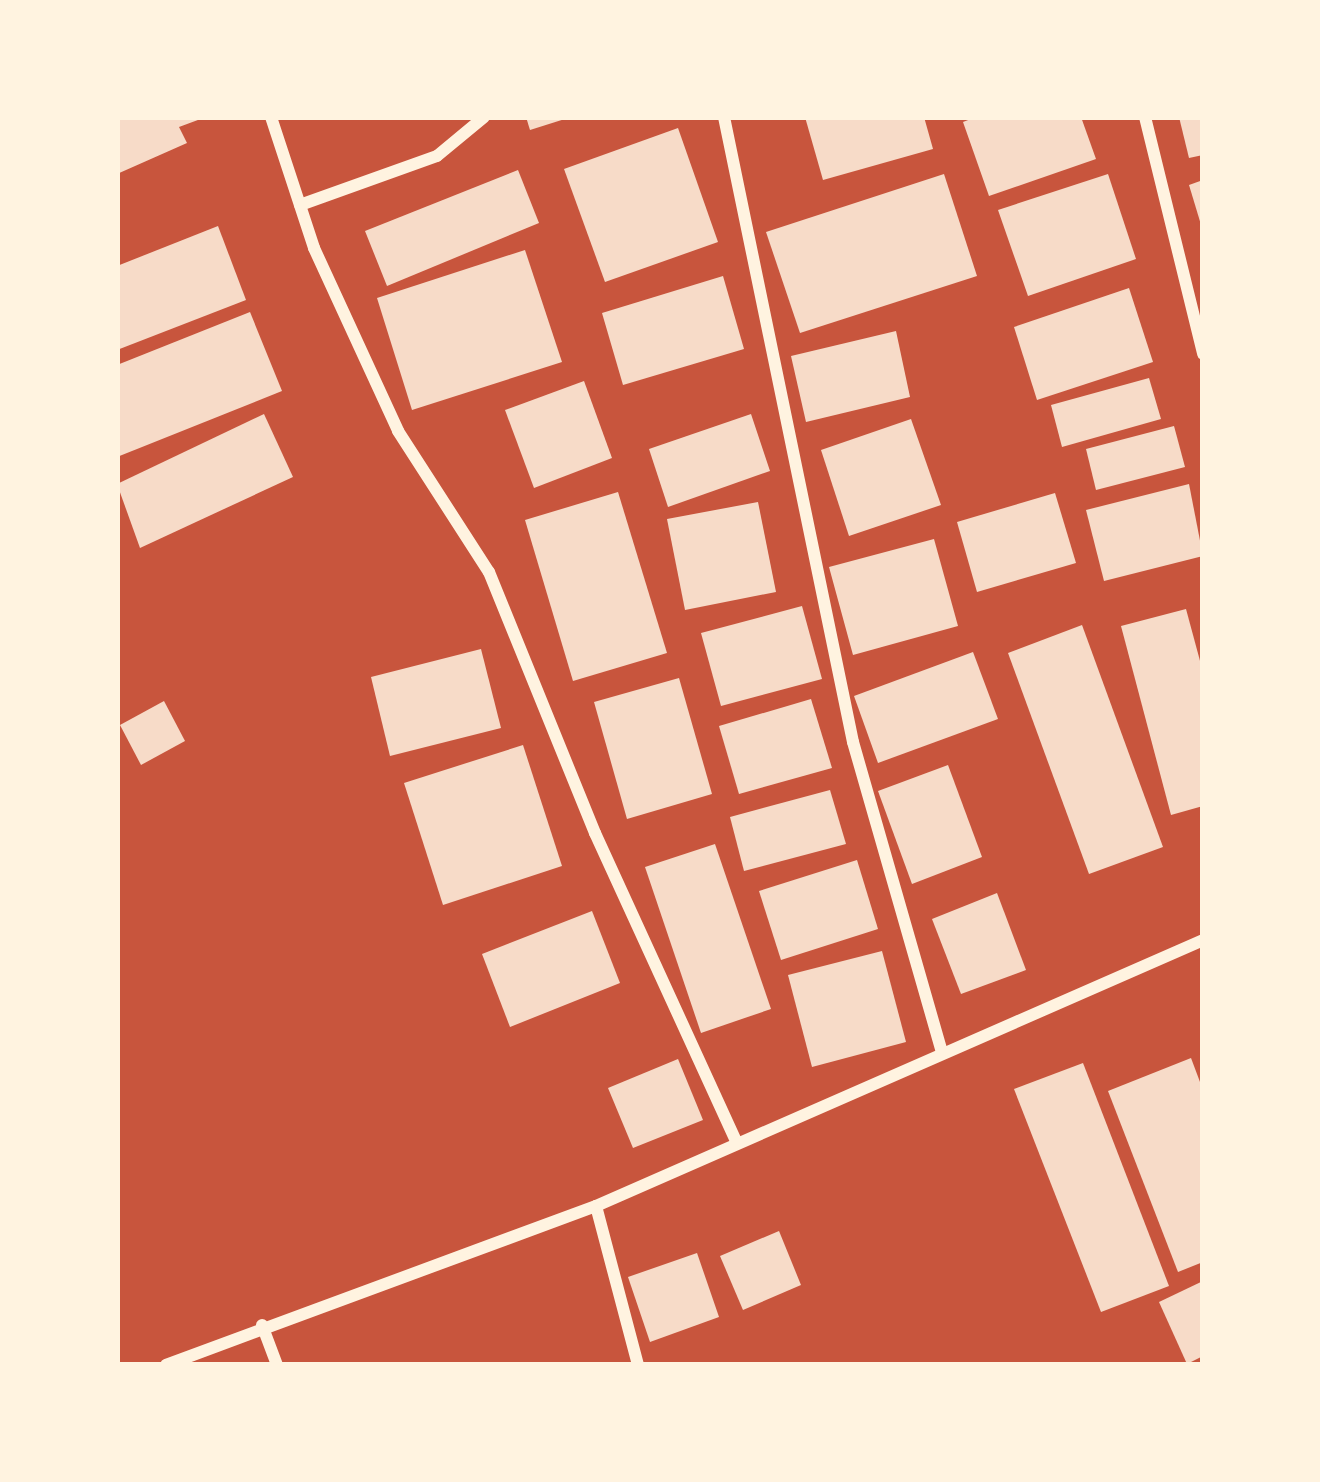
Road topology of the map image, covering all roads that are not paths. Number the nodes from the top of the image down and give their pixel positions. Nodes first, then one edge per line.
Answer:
1 (271, 117) edge
2 (484, 117) edge
3 (724, 117) edge
4 (1145, 117) edge
5 (300, 205) junction
6 (1203, 354) edge
7 (1203, 940) edge
8 (942, 1052) junction
9 (735, 1139) junction
10 (596, 1206) junction
11 (262, 1325) junction
12 (166, 1365) edge
13 (277, 1365) edge
14 (638, 1365) edge

1 - 5 street
2 - 5 street
3 - 8 street
4 - 6 street
5 - 9 street
7 - 8 street
8 - 9 street
9 - 10 street
10 - 11 street
10 - 14 street
11 - 12 street
11 - 13 street

